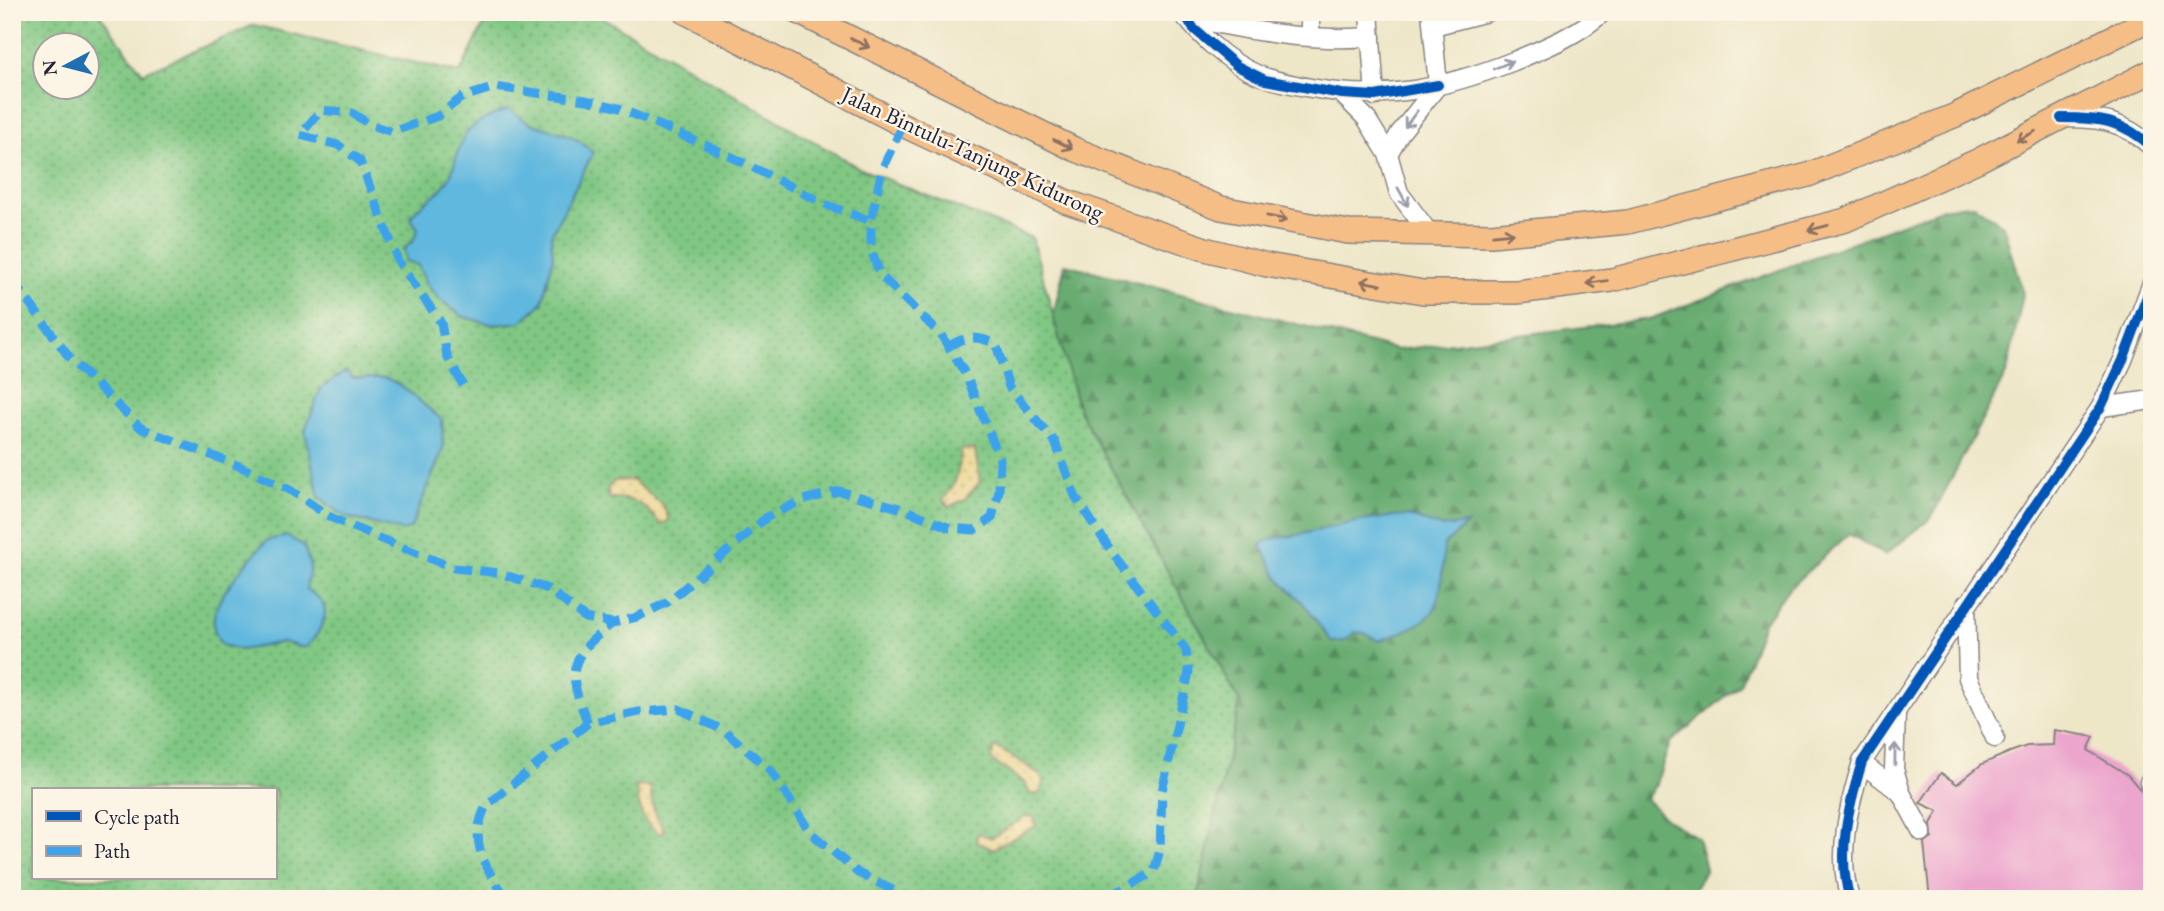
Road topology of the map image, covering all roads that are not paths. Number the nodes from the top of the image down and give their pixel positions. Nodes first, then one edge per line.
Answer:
1 (685, 12) edge
2 (798, 12) edge
3 (1310, 12) edge
4 (1369, 12) edge
5 (1603, 12) edge
6 (1485, 13) edge
7 (1184, 14) edge
8 (2152, 18) edge
9 (1432, 19) edge
10 (1310, 36) junction
11 (1371, 37) junction
12 (2152, 71) edge
13 (1438, 85) junction
14 (1342, 94) junction
15 (1375, 96) junction
16 (2061, 118) junction
17 (2152, 147) edge
18 (1388, 155) junction
19 (1429, 233) junction
20 (2152, 283) edge
21 (2152, 400) edge
22 (2101, 407) junction
23 (1966, 604) junction
24 (1896, 714) junction
25 (1995, 738) dead end
26 (1868, 768) dead end
27 (1901, 793) junction
28 (1922, 832) dead end
29 (1850, 899) edge

16 -> 1 main road, Jalan Bintulu-Tanjung Kidurong
2 -> 19 main road, Jalan Bintulu-Tanjung Kidurong
3 - 10 street
4 - 11 street
13 -> 5 street
6 - 9 street
7 - 10 street
7 - 14 street
19 -> 8 main road, Jalan Bintulu-Tanjung Kidurong
9 - 13 street
10 - 11 street
11 - 15 street
12 - 16 main road, Jalan Bintulu-Tanjung Kidurong
13 - 15 street
13 -> 18 street
14 - 15 street
14 - 18 street
16 - 17 street
18 -> 19 street
20 - 22 street
21 - 22 street
22 - 23 street
23 - 24 street
23 - 25 street
27 -> 24 street
24 - 29 street
26 - 27 street
27 - 28 street

